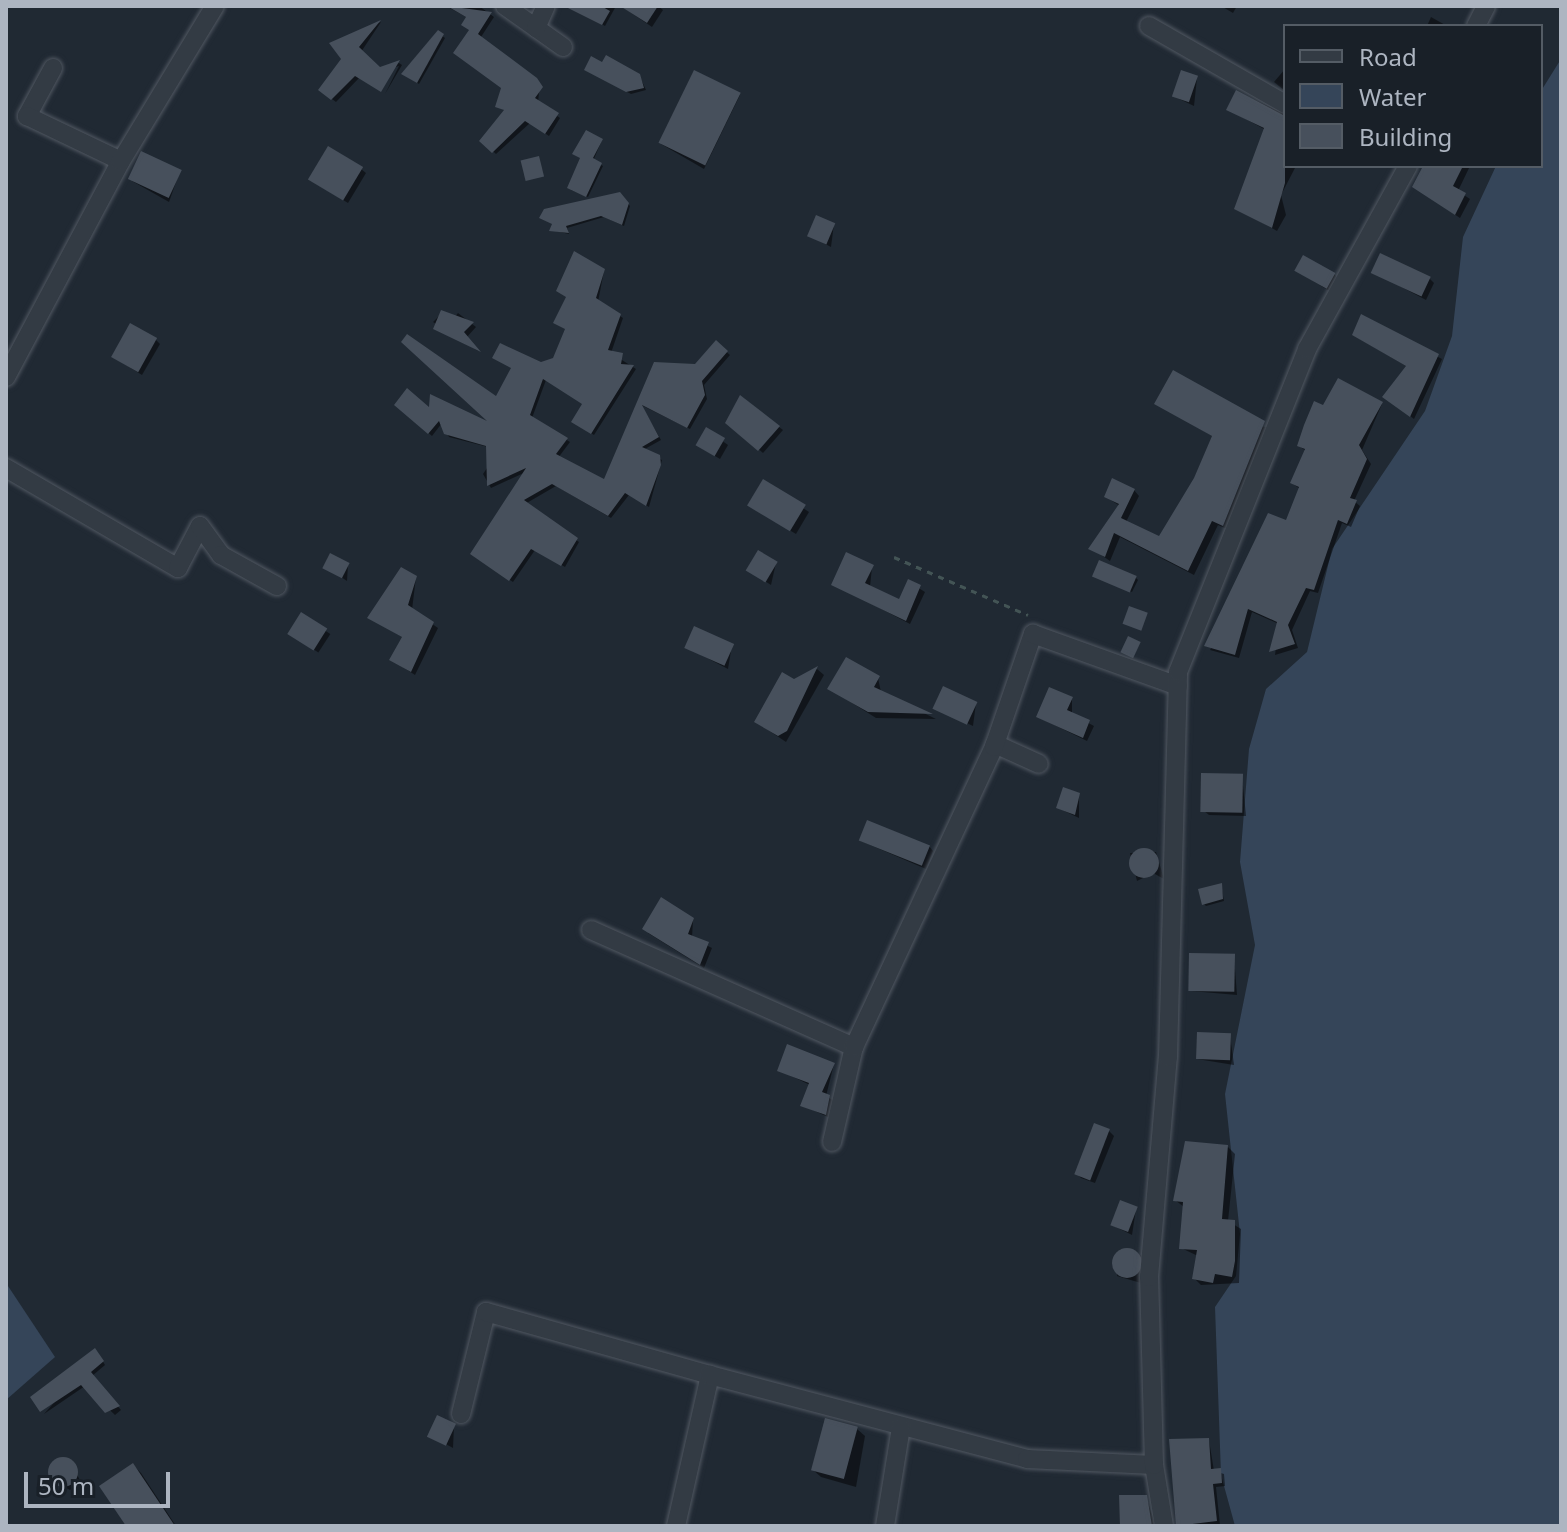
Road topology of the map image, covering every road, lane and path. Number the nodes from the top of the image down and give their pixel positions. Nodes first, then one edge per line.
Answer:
1 (215, 6) edge
2 (505, 6) edge
3 (546, 6) edge
4 (1486, 6) edge
5 (1477, 24) edge
6 (1149, 26) dead end
7 (536, 28) junction
8 (563, 47) dead end
9 (53, 68) dead end
10 (1283, 103) edge
11 (121, 161) junction
12 (1406, 168) edge
13 (6, 377) edge
14 (6, 468) edge
15 (894, 557) dead end
16 (277, 586) dead end
17 (1033, 634) junction
18 (1178, 686) junction
19 (995, 744) junction
20 (1039, 764) dead end
21 (591, 930) dead end
22 (854, 1047) junction
23 (832, 1142) dead end
24 (710, 1375) junction
25 (461, 1414) dead end
26 (901, 1427) junction
27 (1154, 1465) junction
28 (676, 1526) edge
29 (885, 1526) edge
30 (1164, 1526) edge

1 - 11 street
2 - 7 street
3 - 7 street
4 - 5 street
6 - 10 street
7 - 8 street
9 - 11 street
11 - 13 street
12 - 18 street
14 - 16 street
15 - 17 path
17 - 18 street
17 - 19 street
18 - 27 street
19 - 20 street
19 - 22 street
21 - 22 street
22 - 23 street
24 - 25 street
24 - 26 street
24 - 28 street
26 - 27 street
26 - 29 street
27 - 30 street

